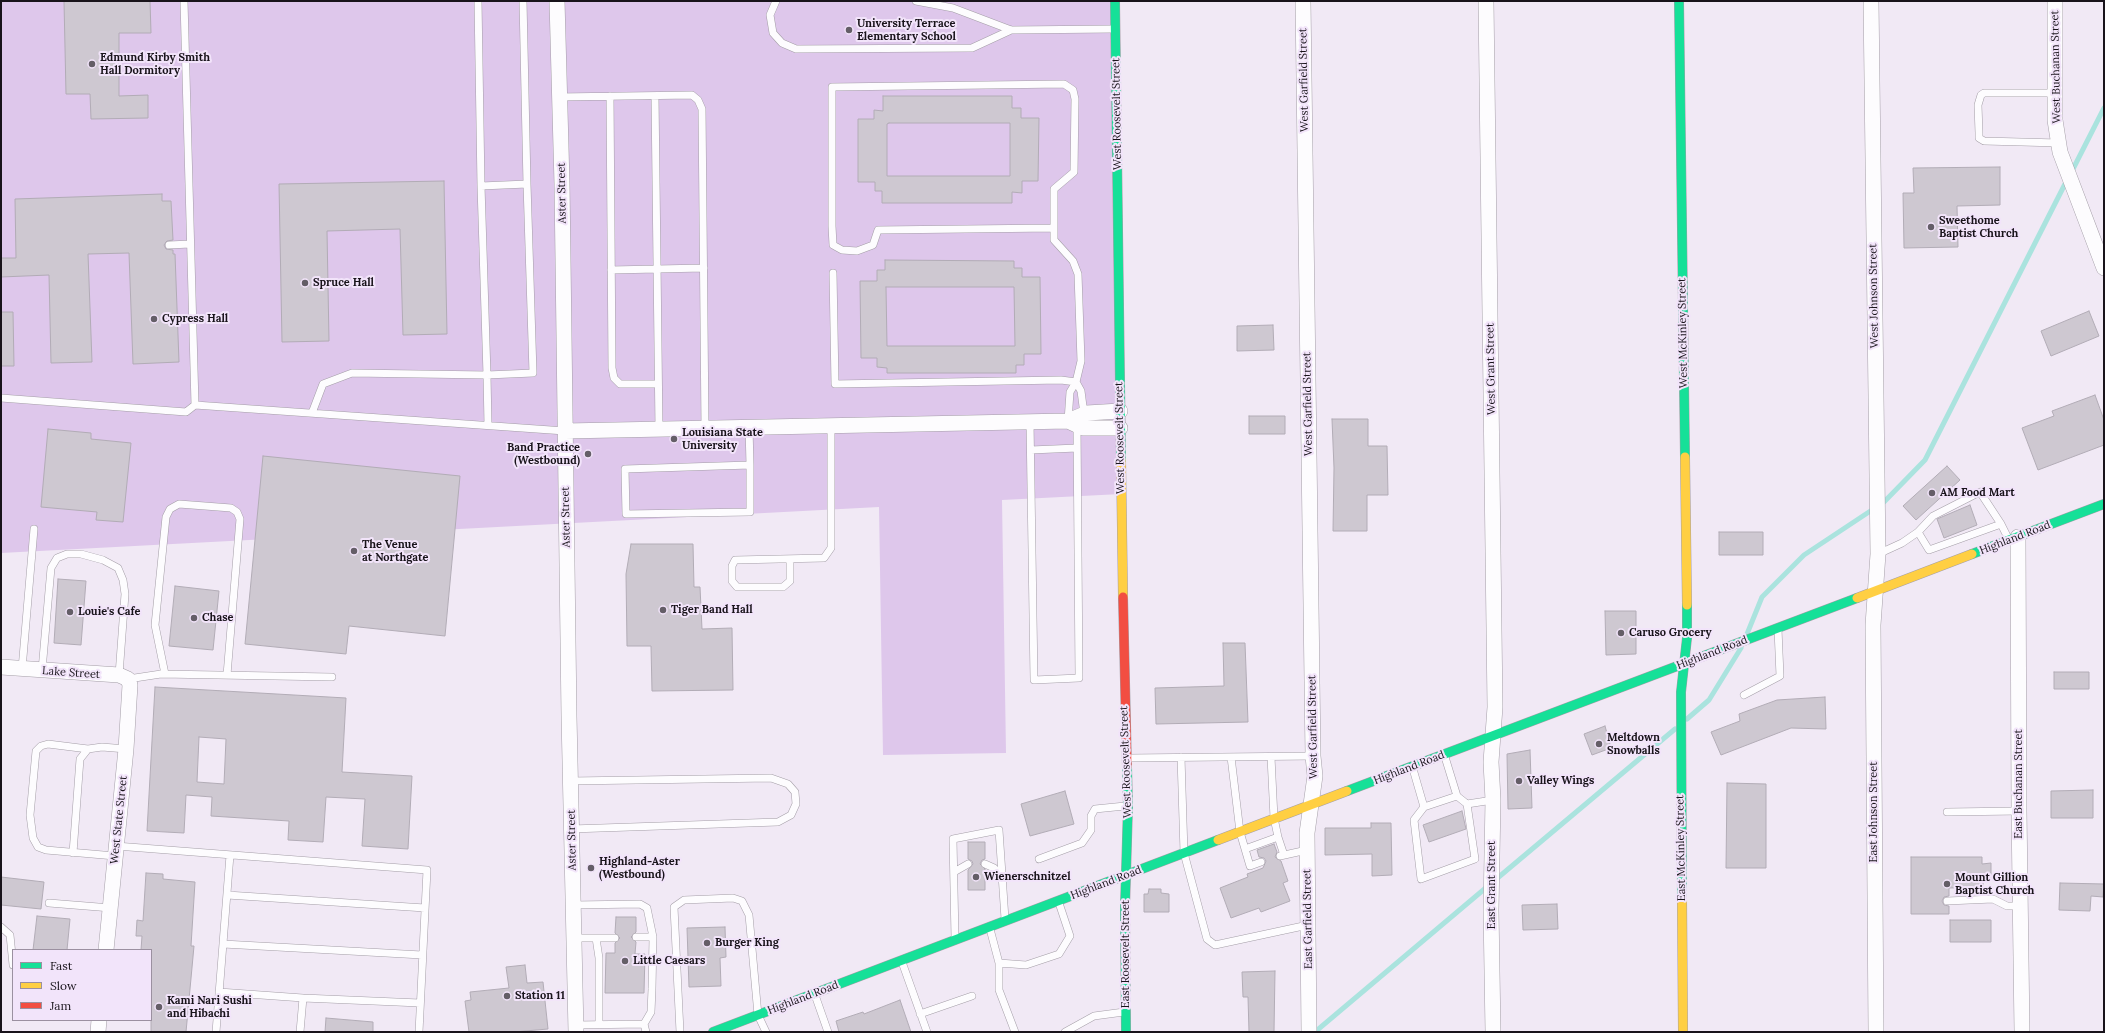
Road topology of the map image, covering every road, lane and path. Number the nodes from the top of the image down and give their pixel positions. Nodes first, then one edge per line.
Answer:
1 (184, 1) edge
2 (478, 1) edge
3 (523, 1) edge
4 (557, 1) edge
5 (776, 1) edge
6 (916, 1) edge
7 (1115, 1) edge
8 (1303, 1) edge
9 (1486, 1) edge
10 (1679, 1) edge
11 (1870, 1) edge
12 (2055, 1) edge
13 (1116, 29) junction
14 (1011, 30) junction
15 (2055, 93) junction
16 (610, 96) junction
17 (655, 96) junction
18 (559, 97) junction
19 (2059, 144) junction
20 (527, 184) junction
21 (481, 186) junction
22 (1054, 228) junction
23 (190, 244) junction
24 (169, 245) dead end
25 (704, 268) junction
26 (2104, 268) edge
27 (657, 269) junction
28 (611, 270) junction
29 (833, 273) dead end
30 (487, 375) junction
31 (1076, 382) junction
32 (658, 384) junction
33 (1, 398) edge
34 (195, 405) junction
35 (1120, 411) junction
36 (312, 413) junction
37 (1076, 420) junction
38 (1030, 422) junction
39 (488, 425) junction
40 (831, 426) junction
41 (750, 427) junction
42 (705, 428) junction
43 (1120, 428) junction
44 (659, 429) junction
45 (565, 431) junction
46 (1077, 448) junction
47 (1031, 450) junction
48 (750, 465) junction
49 (2104, 504) edge
50 (2001, 524) junction
51 (34, 529) dead end
52 (1918, 532) junction
53 (2013, 539) junction
54 (1878, 554) junction
55 (790, 559) junction
56 (1932, 560) junction
57 (1876, 591) junction
58 (1778, 628) junction
59 (1684, 664) junction
60 (1, 667) edge
61 (22, 669) junction
62 (42, 670) junction
63 (165, 674) junction
64 (227, 675) junction
65 (332, 677) dead end
66 (125, 682) junction
67 (1744, 695) dead end
68 (1492, 737) junction
69 (88, 748) junction
70 (126, 749) junction
71 (1444, 754) junction
72 (1313, 756) junction
73 (1181, 757) junction
74 (1231, 757) junction
75 (1271, 757) junction
76 (1126, 758) junction
77 (1412, 766) junction
78 (570, 781) junction
79 (1457, 796) junction
80 (1493, 800) junction
81 (1467, 804) junction
82 (1128, 806) junction
83 (1310, 806) junction
84 (1424, 807) junction
85 (2019, 811) junction
86 (1947, 812) dead end
87 (1274, 818) junction
88 (572, 828) junction
89 (1240, 832) junction
90 (1278, 837) junction
91 (1245, 848) junction
92 (1307, 850) junction
93 (116, 851) junction
94 (73, 853) junction
95 (1184, 854) junction
96 (230, 855) junction
97 (1039, 859) dead end
98 (1261, 862) dead end
99 (968, 864) dead end
100 (985, 864) dead end
101 (954, 872) junction
102 (1126, 875) junction
103 (1003, 877) junction
104 (227, 895) junction
105 (1058, 901) junction
106 (1947, 901) dead end
107 (49, 903) dead end
108 (573, 905) junction
109 (2020, 906) junction
110 (110, 908) junction
111 (425, 908) junction
112 (1006, 921) junction
113 (1308, 925) junction
114 (1, 927) edge
115 (989, 927) junction
116 (636, 937) dead end
117 (653, 937) junction
118 (574, 938) junction
119 (596, 938) junction
120 (615, 938) dead end
121 (955, 940) junction
122 (223, 944) junction
123 (106, 949) edge
124 (12, 955) edge
125 (422, 955) junction
126 (901, 960) junction
127 (999, 963) junction
128 (219, 992) junction
129 (814, 993) junction
130 (972, 996) dead end
131 (303, 998) junction
132 (420, 1003) junction
133 (1126, 1012) junction
134 (920, 1014) junction
135 (758, 1015) junction
136 (99, 1021) edge
137 (599, 1024) junction
138 (644, 1024) junction
139 (576, 1028) edge
140 (98, 1032) edge
141 (216, 1032) edge
142 (300, 1032) edge
143 (419, 1032) edge
144 (646, 1032) edge
145 (680, 1032) edge
146 (713, 1032) edge
147 (766, 1032) edge
148 (828, 1032) edge
149 (927, 1032) edge
150 (1015, 1032) edge
151 (1065, 1032) edge
152 (1126, 1032) edge
153 (1309, 1032) edge
154 (1493, 1032) edge
155 (1683, 1032) edge
156 (1876, 1032) edge
157 (2022, 1032) edge

1 - 23 lane
2 - 21 lane
3 - 20 lane
4 - 18 street, Aster Street
5 - 14 lane
6 - 14 lane
7 - 13 street, West Roosevelt Street
8 - 72 street, West Garfield Street
9 - 68 street, West Grant Street
10 - 59 street, West McKinley Street
11 - 54 street, West Johnson Street
12 - 15 street, West Buchanan Street
13 - 14 lane
13 - 35 street, West Roosevelt Street
15 - 19 street, West Buchanan Street
15 - 19 lane
16 - 17 lane
16 - 18 lane
16 - 28 lane
17 - 25 lane
17 - 27 lane
18 - 45 street, Aster Street
19 - 26 street, West Buchanan Street
20 - 21 lane
20 - 30 lane
21 - 30 lane
22 - 22 lane
22 - 31 lane
23 - 24 lane
23 - 34 lane
25 - 27 lane
25 - 42 lane
27 - 28 lane
27 - 32 lane
28 - 32 lane
29 - 31 lane
30 - 36 lane
30 - 39 lane
31 - 37 lane
31 - 37 lane
32 - 44 lane
33 - 34 lane
34 - 36 lane
35 - 37 street
35 - 43 street, West Roosevelt Street
36 - 39 lane
37 - 38 street
37 - 43 street
37 - 46 lane
38 - 40 street
38 - 47 lane
39 - 45 lane
40 - 41 street
40 - 55 lane
41 - 42 street
41 - 48 lane
42 - 44 street
43 - 76 street, West Roosevelt Street
44 - 45 street
45 - 78 street, Aster Street
46 - 47 lane
46 - 47 lane
48 - 48 lane
49 - 53 street, Highland Road
50 - 52 lane
50 - 53 lane
50 - 56 lane
51 - 61 lane
52 - 54 lane
52 - 56 lane
53 - 56 street, Highland Road
53 - 85 street, East Buchanan Street
54 - 57 street, West Johnson Street
55 - 55 lane
56 - 57 street, Highland Road
57 - 58 street, Highland Road
57 - 156 street, East Johnson Street
58 - 59 street, Highland Road
58 - 67 lane
59 - 68 street, Highland Road
59 - 155 street, East McKinley Street
60 - 61 street, Lake Street
61 - 62 street, Lake Street
62 - 66 street, Lake Street
62 - 66 lane
63 - 64 lane
63 - 64 lane
63 - 66 lane
64 - 65 lane
66 - 70 street, West State Street
68 - 71 street, Highland Road
68 - 80 street, East Grant Street
69 - 70 lane
69 - 94 lane
69 - 94 lane
70 - 93 street, West State Street
71 - 77 street, Highland Road
71 - 79 lane
72 - 75 lane
72 - 83 street, West Garfield Street
73 - 74 lane
73 - 76 lane
73 - 95 lane
74 - 75 lane
74 - 89 lane
75 - 87 lane
76 - 82 street, West Roosevelt Street
77 - 83 street, Highland Road
77 - 84 lane
78 - 88 street, Aster Street
78 - 88 lane
79 - 81 lane
79 - 84 lane
80 - 81 lane
80 - 154 street, East Grant Street
81 - 84 lane
82 - 97 lane
82 - 102 street, West Roosevelt Street
83 - 87 street, Highland Road
83 - 92 street, East Garfield Street
85 - 86 lane
85 - 109 street, East Buchanan Street
87 - 89 street, Highland Road
87 - 90 lane
88 - 108 street, Aster Street
89 - 91 lane
89 - 95 street, Highland Road
90 - 91 lane
90 - 92 lane
91 - 98 lane
92 - 113 street, East Garfield Street
93 - 94 lane
93 - 96 lane
93 - 110 street, West State Street
95 - 102 street, Highland Road
95 - 113 lane
96 - 104 lane
96 - 111 lane
99 - 101 lane
100 - 103 lane
101 - 103 lane
101 - 121 lane
102 - 105 street, Highland Road
102 - 133 street, East Roosevelt Street
103 - 112 lane
104 - 111 lane
104 - 122 lane
105 - 112 street, Highland Road
105 - 127 lane
106 - 109 lane
107 - 110 lane
108 - 117 lane
108 - 118 street, Aster Street
109 - 157 street, East Buchanan Street
110 - 123 street, West State Street
111 - 125 lane
112 - 115 street, Highland Road
113 - 153 street, East Garfield Street
114 - 124 lane
115 - 121 street, Highland Road
115 - 127 lane
116 - 117 lane
117 - 138 lane
118 - 119 lane
118 - 139 street, Aster Street
119 - 120 lane
119 - 137 lane
121 - 126 street, Highland Road
122 - 125 lane
122 - 128 lane
125 - 132 lane
126 - 129 street, Highland Road
126 - 134 lane
127 - 150 lane
128 - 131 lane
128 - 141 lane
129 - 135 street, Highland Road
129 - 148 lane
130 - 134 lane
131 - 132 lane
131 - 142 lane
132 - 143 lane
133 - 151 lane
133 - 152 street, East Roosevelt Street
134 - 149 lane
135 - 145 lane
135 - 146 street, Highland Road
135 - 147 lane
136 - 140 street
137 - 138 lane
137 - 139 lane
138 - 144 lane

